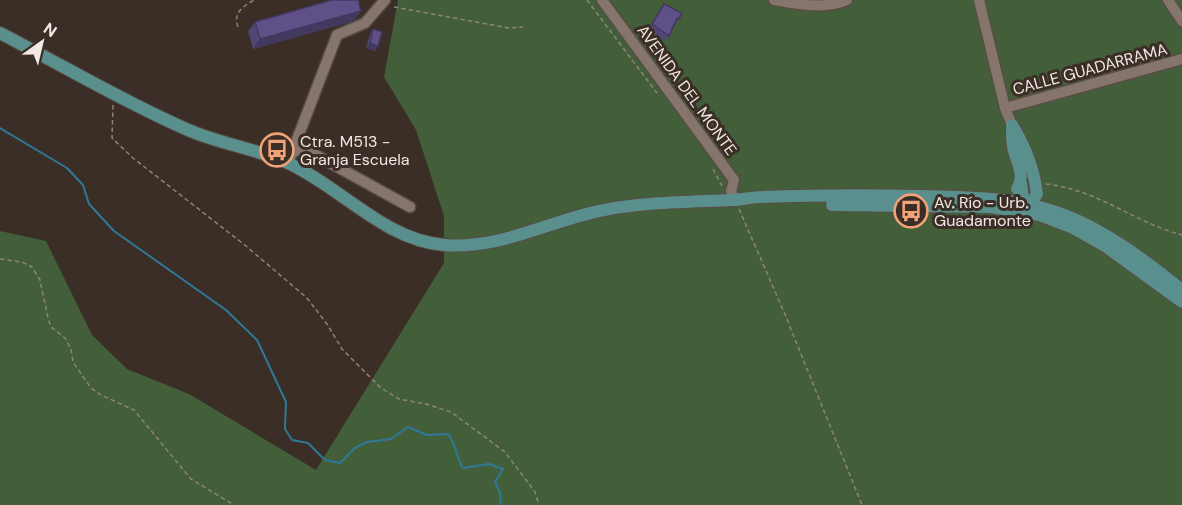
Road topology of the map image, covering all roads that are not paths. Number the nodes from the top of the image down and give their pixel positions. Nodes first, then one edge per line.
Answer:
1 (602, 0) edge
2 (774, 0) edge
3 (847, 0) edge
4 (979, 0) edge
5 (1168, 0) edge
6 (384, 2) edge
7 (803, 2) edge
8 (1182, 21) edge
9 (0, 33) edge
10 (1182, 59) edge
11 (1005, 108) junction
12 (1012, 125) joint
13 (294, 150) junction
14 (288, 163) junction
15 (1026, 192) junction
16 (733, 196) junction
17 (900, 196) junction
18 (856, 205) junction
19 (410, 207) dead end
20 (1182, 285) edge
21 (1179, 295) edge

1 - 16 street, AVENIDA DEL MONTE
2 - 7 street
3 - 7 street
4 - 11 street
5 - 8 street
6 - 13 street
9 - 14 main road
10 - 11 street, CALLE GUADARRAMA
11 - 12 street
12 - 15 main road
13 - 14 street
13 - 19 street
14 - 16 main road
15 - 17 main road
15 - 17 main road
15 - 18 main road
15 - 20 main road
15 - 21 main road
16 - 17 main road
16 - 18 main road
18 - 21 main road

